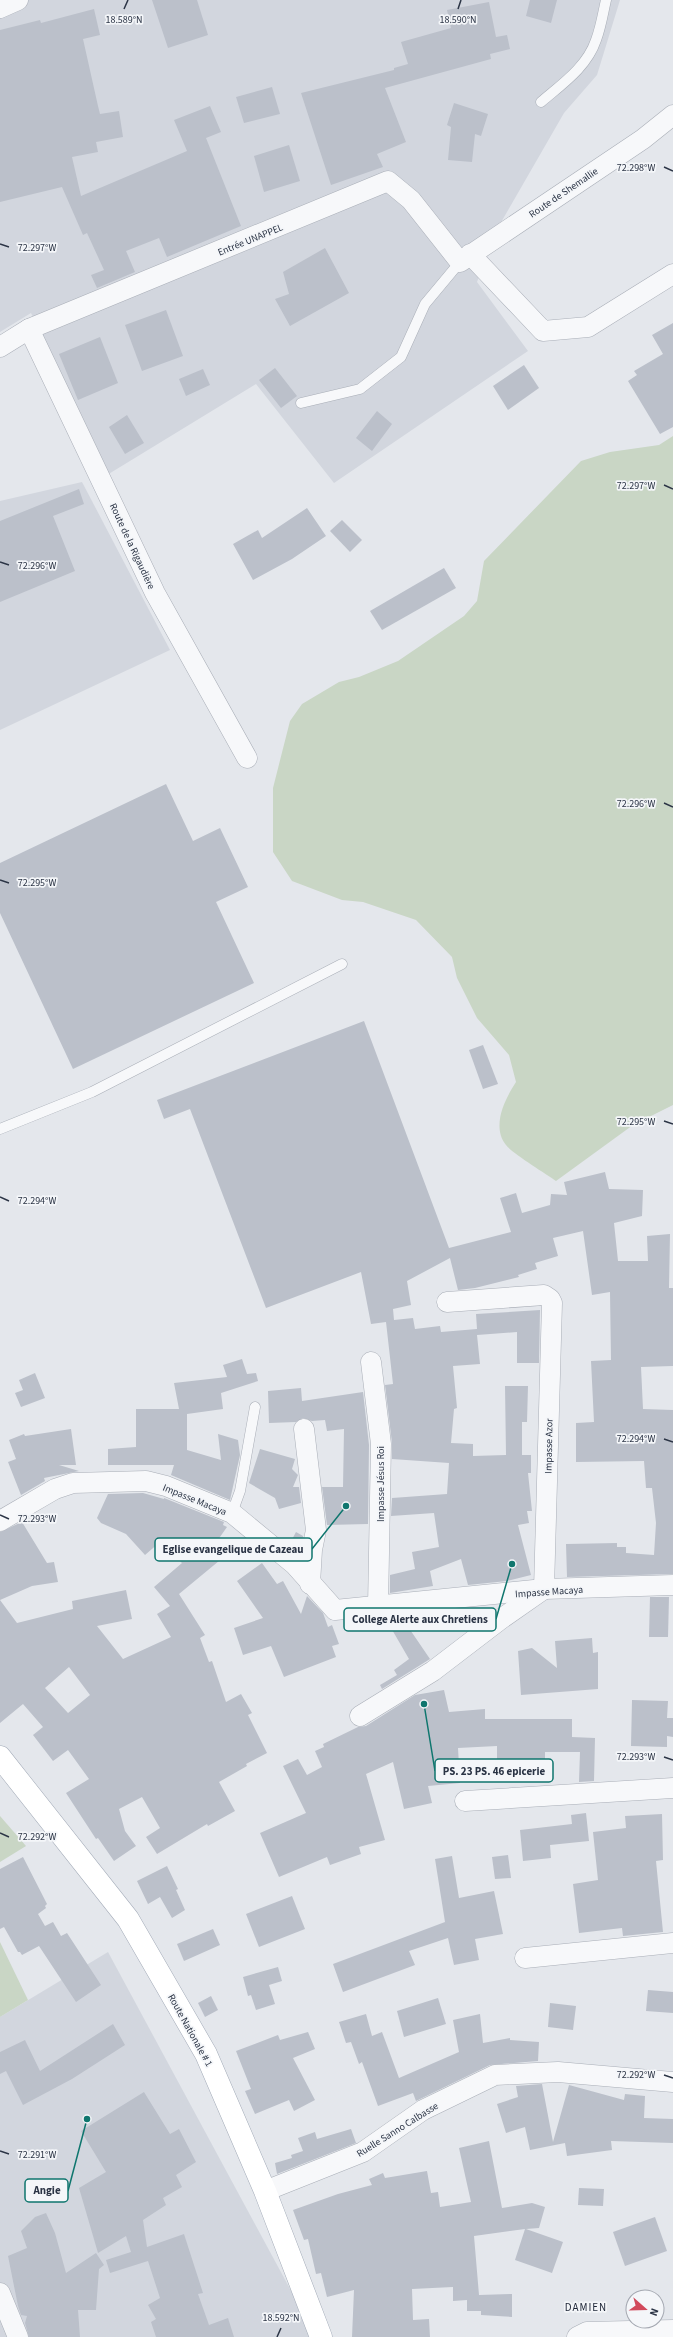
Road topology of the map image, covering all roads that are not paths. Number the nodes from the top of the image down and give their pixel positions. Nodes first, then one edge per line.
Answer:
1 (18, 0) edge
2 (606, 0) edge
3 (0, 8) edge
4 (541, 102) dead end
5 (673, 115) edge
6 (465, 258) junction
7 (673, 274) edge
8 (29, 329) junction
9 (0, 347) edge
10 (301, 403) dead end
11 (247, 758) dead end
12 (342, 964) dead end
13 (0, 1129) edge
14 (447, 1302) dead end
15 (371, 1362) dead end
16 (255, 1408) dead end
17 (304, 1429) dead end
18 (232, 1513) junction
19 (0, 1521) edge
20 (310, 1584) junction
21 (673, 1585) edge
22 (544, 1589) junction
23 (378, 1607) junction
24 (360, 1716) dead end
25 (0, 1757) edge
26 (673, 1788) edge
27 (465, 1801) dead end
28 (673, 1943) edge
29 (525, 1958) dead end
30 (673, 2082) edge
31 (265, 2191) junction
32 (0, 2293) edge
33 (673, 2330) edge
34 (18, 2337) edge
35 (321, 2337) edge
36 (577, 2337) edge

1 - 3 street
2 - 4 lane
5 - 6 street, Route de Shemallie
6 - 7 street, Entrée UNAPPEL
6 - 8 street, Entrée UNAPPEL
6 - 10 lane
8 - 9 street, Entrée UNAPPEL
8 - 11 street, Route de la Rigaudière
12 - 13 lane
14 - 22 street, Impasse Azor
15 - 23 street, Impasse Jésus Roi
16 - 18 lane
17 - 20 street
18 - 19 street, Impasse Macaya
18 - 20 street, Impasse Macaya
20 - 23 street, Impasse Macaya
21 - 22 street, Impasse Macaya
22 - 23 street, Impasse Macaya
22 - 24 street
25 - 31 main road, Route Nationale # 1
26 - 27 street
28 - 29 street
30 - 31 street, Ruelle Sanno Calbasse
31 - 35 main road, Route Nationale # 1
32 - 34 street
33 - 36 street

